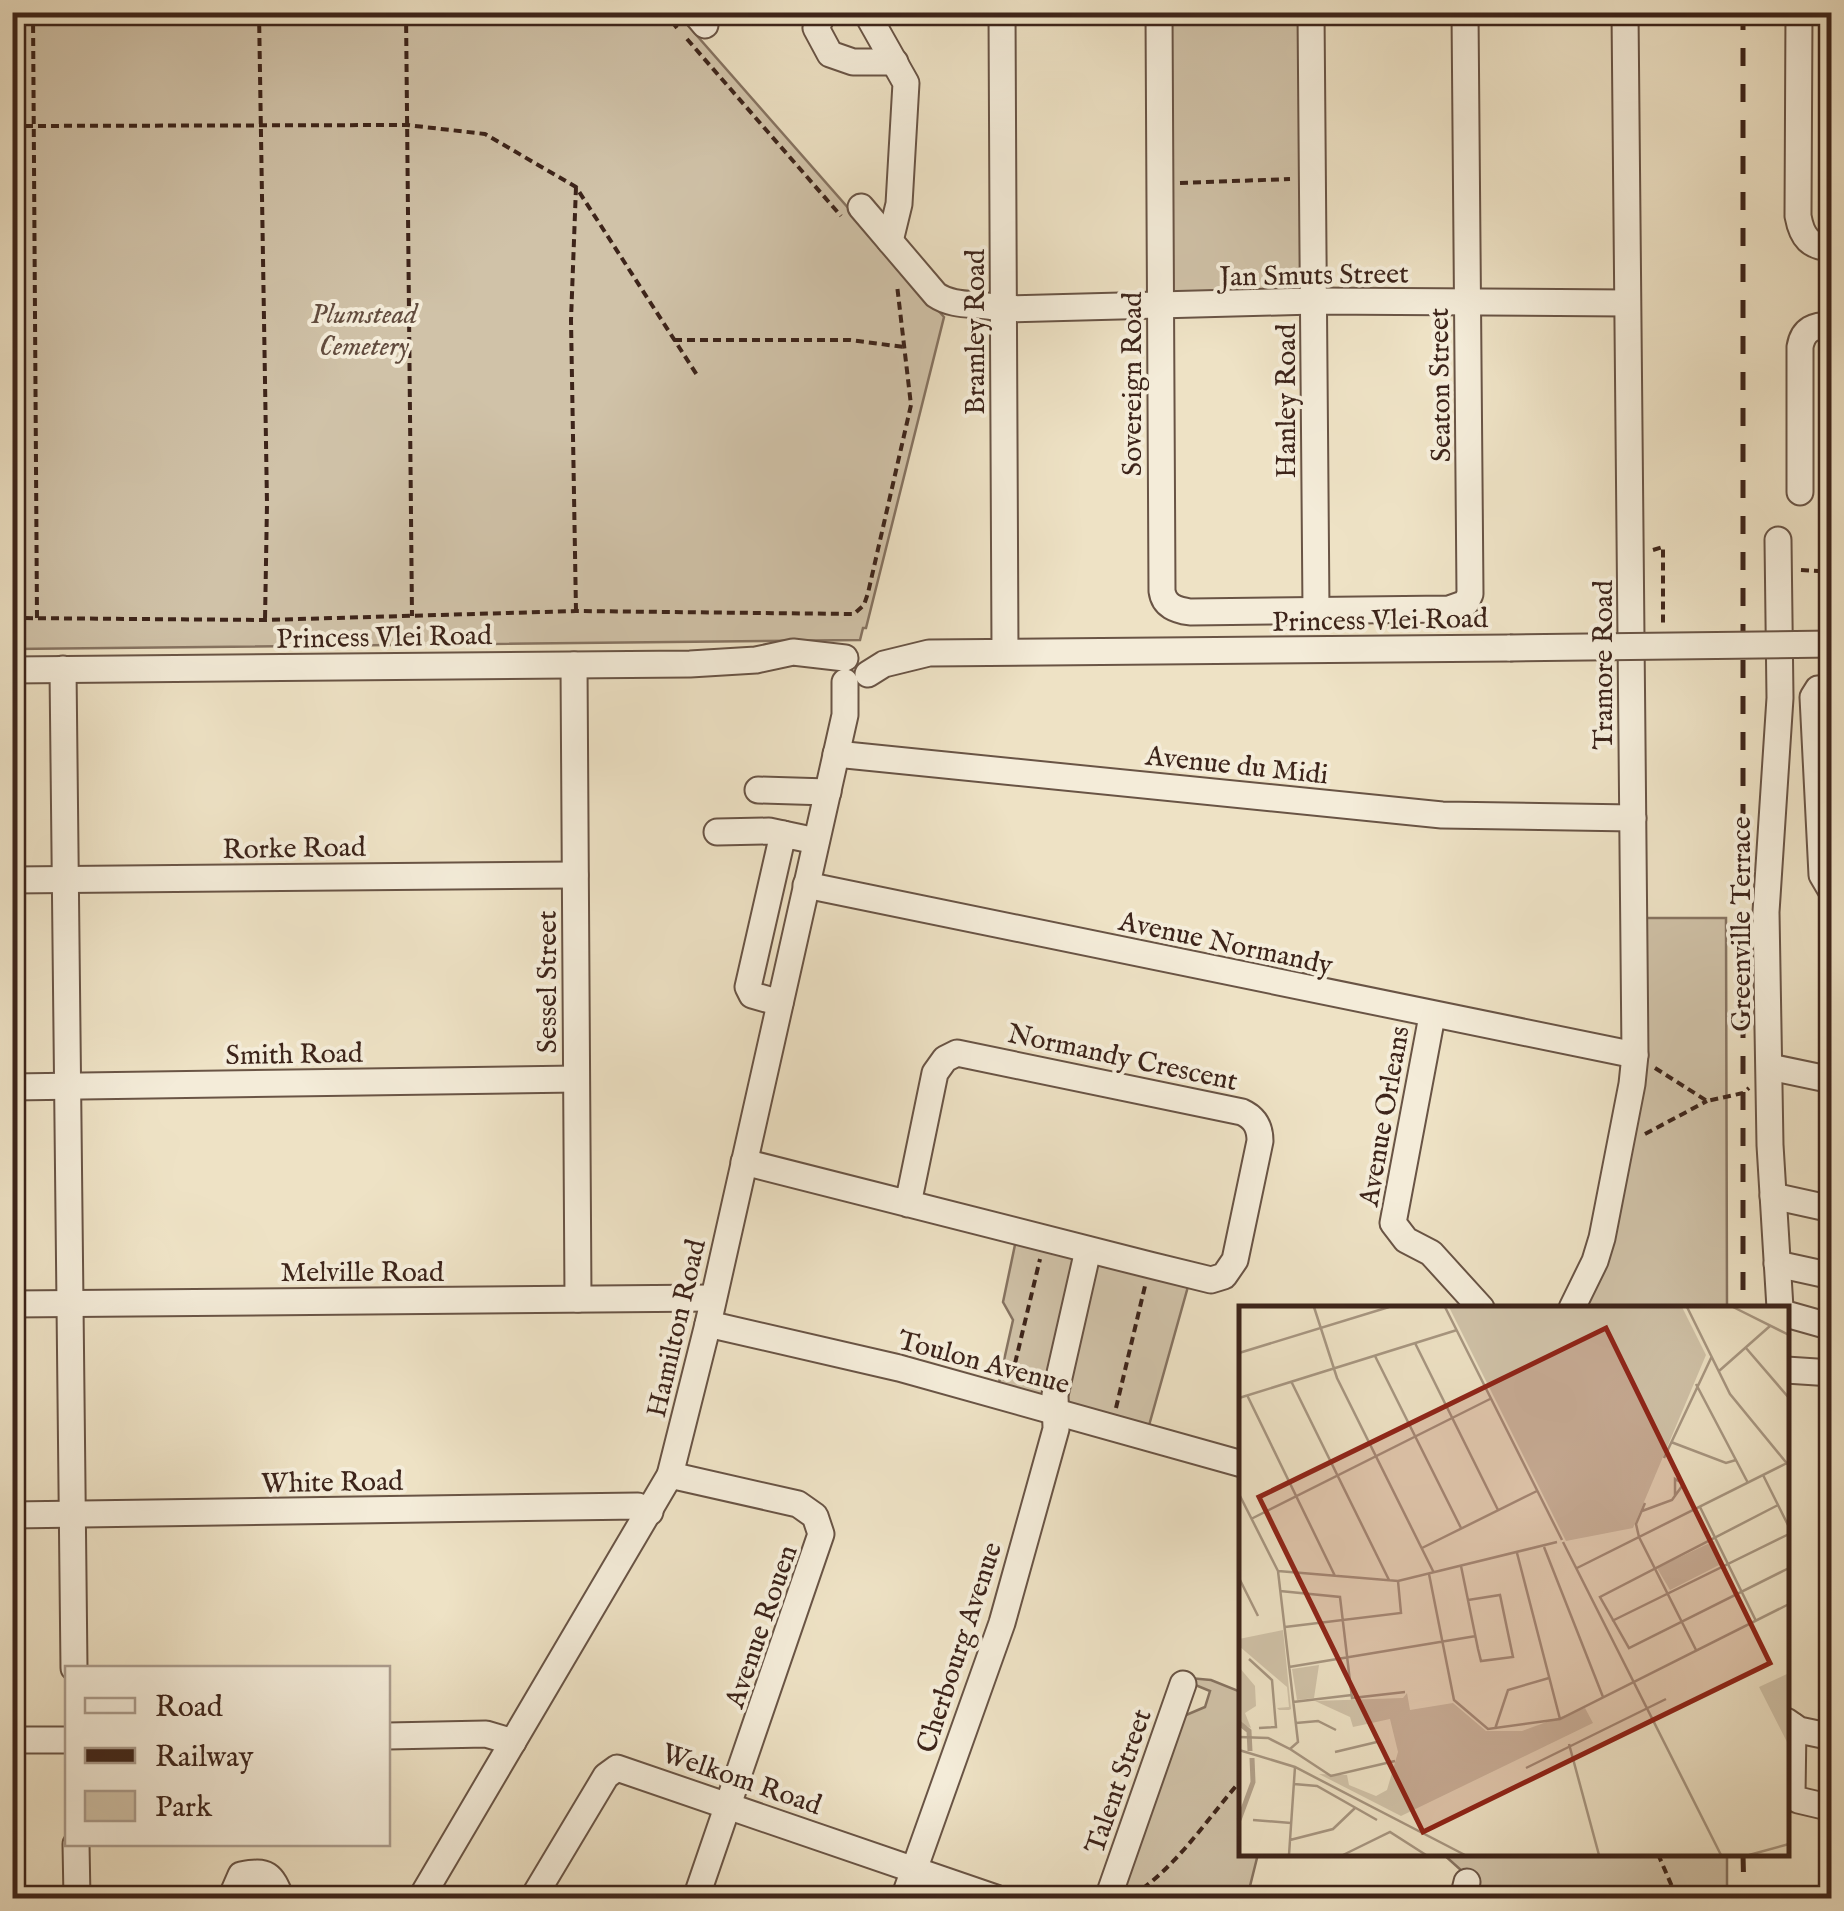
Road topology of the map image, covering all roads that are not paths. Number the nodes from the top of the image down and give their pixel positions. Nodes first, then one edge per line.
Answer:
1 (824, 12) edge
2 (866, 12) edge
3 (1002, 12) edge
4 (1159, 12) edge
5 (1312, 12) edge
6 (1465, 12) edge
7 (1625, 12) edge
8 (1799, 12) edge
9 (894, 62) junction
10 (853, 213) road end
11 (890, 242) junction
12 (1832, 248) edge
13 (1314, 301) junction
14 (1468, 302) junction
15 (1627, 303) junction
16 (1160, 306) junction
17 (1002, 309) junction
18 (1832, 325) edge
19 (1800, 492) dead end
20 (1778, 540) dead end
21 (1316, 610) junction
22 (1832, 644) edge
23 (1005, 651) junction
24 (574, 664) junction
25 (64, 669) junction
26 (12, 670) edge
27 (853, 672) junction
28 (1832, 688) edge
29 (836, 754) junction
30 (758, 790) dead end
31 (828, 792) junction
32 (1633, 818) junction
33 (717, 832) dead end
34 (784, 834) junction
35 (816, 842) junction
36 (575, 875) junction
37 (66, 879) junction
38 (12, 880) edge
39 (806, 885) junction
40 (1832, 892) edge
41 (780, 1003) junction
42 (1432, 1016) junction
43 (1634, 1055) junction
44 (1770, 1067) junction
45 (576, 1079) junction
46 (1832, 1080) edge
47 (68, 1086) junction
48 (12, 1087) edge
49 (744, 1162) junction
50 (1773, 1196) junction
51 (908, 1204) junction
52 (1832, 1209) edge
53 (1088, 1250) junction
54 (1778, 1264) junction
55 (1832, 1276) edge
56 (578, 1299) junction
57 (70, 1303) junction
58 (12, 1304) edge
59 (1479, 1306) edge
60 (1573, 1306) edge
61 (1780, 1306) edge
62 (710, 1311) junction
63 (1789, 1315) edge
64 (1832, 1327) edge
65 (1789, 1370) edge
66 (1832, 1373) edge
67 (1056, 1412) junction
68 (1239, 1463) edge
69 (670, 1476) junction
70 (650, 1512) junction
71 (12, 1514) edge
72 (72, 1514) junction
73 (74, 1666) edge
74 (1183, 1684) dead end
75 (1790, 1724) edge
76 (390, 1736) edge
77 (1832, 1738) edge
78 (12, 1740) edge
79 (65, 1740) edge
80 (513, 1742) junction
81 (729, 1805) junction
82 (1832, 1808) edge
83 (76, 1846) edge
84 (914, 1870) junction
85 (77, 1898) edge
86 (231, 1898) edge
87 (281, 1898) edge
88 (421, 1898) edge
89 (534, 1898) edge
90 (696, 1898) edge
91 (904, 1898) edge
92 (996, 1898) edge
93 (1108, 1898) edge

1 - 9 street
2 - 9 street
3 - 17 street, Bramley Road
4 - 16 street, Sovereign Road
5 - 13 street, Hanley Road
6 - 14 street, Seaton Street
7 - 15 street, Tramore Road
8 - 12 street
9 - 11 street
10 - 11 street, Jan Smuts Street
11 - 17 street, Jan Smuts Street
13 - 14 street, Jan Smuts Street
13 - 16 street, Jan Smuts Street
13 - 21 street, Hanley Road
14 - 15 street, Jan Smuts Street
14 - 21 street, Seaton Street
15 - 32 street, Tramore Road
16 - 17 street, Jan Smuts Street
16 - 21 street, Sovereign Road
17 - 23 street, Bramley Road
18 - 19 street
20 - 44 street, Greenville Terrace
22 - 23 street, Princess Vlei Road, bridge
23 - 27 street, Princess Vlei Road
24 - 25 street, Princess Vlei Road
24 - 27 street, Princess Vlei Road
24 - 36 street, Sessel Street
25 - 26 street, Princess Vlei Road
25 - 37 street
27 - 29 street, Hamilton Road
28 - 40 street
29 - 31 street, Hamilton Road
29 - 32 street, Avenue du Midi
30 - 31 street
31 - 35 street, Hamilton Road
32 - 43 street, Tramore Road
33 - 34 street
34 - 35 street
34 - 41 street
35 - 39 street, Hamilton Road
36 - 37 street, Rorke Road
36 - 45 street, Sessel Street
37 - 38 street, Rorke Road
37 - 47 street
39 - 41 street, Hamilton Road
39 - 42 street, Avenue Normandy
41 - 49 street, Hamilton Road
42 - 43 street, Avenue Normandy
42 - 59 street, Avenue Orleans
43 - 60 street, Tramore Road
44 - 46 street
44 - 50 street, Greenville Terrace
45 - 47 street, Smith Road
45 - 56 street, Sessel Street
47 - 48 street, Smith Road
47 - 57 street
49 - 51 street, Normandy Crescent
49 - 62 street, Hamilton Road
50 - 52 street
50 - 54 street, Greenville Terrace
51 - 53 street, Normandy Crescent
51 - 53 street, Normandy Crescent
53 - 67 street
54 - 55 street
54 - 61 street, Greenville Terrace
56 - 57 street, Melville Road
56 - 62 street, Melville Road
57 - 58 street, Melville Road
57 - 72 street
62 - 67 street, Toulon Avenue
62 - 69 street, Hamilton Road
63 - 64 street
65 - 66 street
67 - 68 street, Toulon Avenue
67 - 84 street, Cherbourg Avenue
69 - 70 street, Hamilton Road
69 - 81 street, Avenue Rouen
70 - 72 street, White Road
70 - 80 street, Hamilton Road
71 - 72 street, White Road
72 - 73 street
74 - 93 street, Talent Street
75 - 77 street
75 - 82 street
76 - 80 street
78 - 79 street
80 - 88 street, Hamilton Road
81 - 84 street, Welkom Road
81 - 89 street, Welkom Road
81 - 90 street, Avenue Rouen
83 - 85 street
84 - 91 street, Cherbourg Avenue
84 - 92 street, Welkom Road
86 - 87 street

